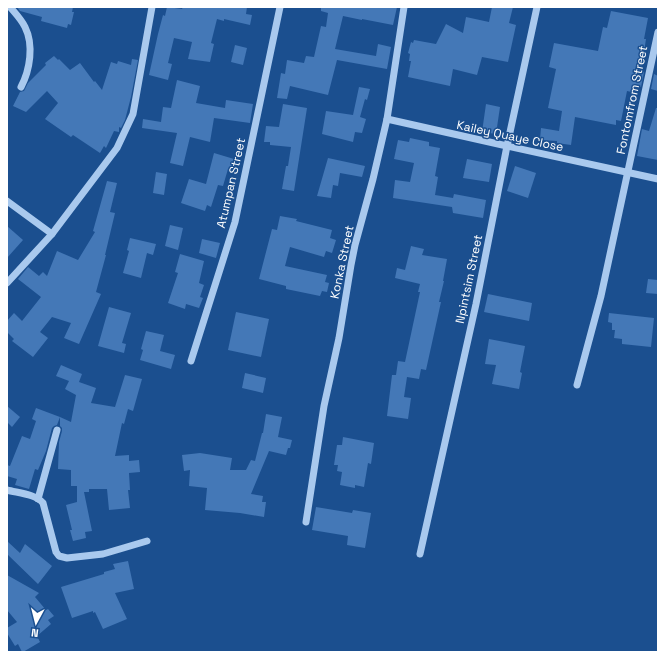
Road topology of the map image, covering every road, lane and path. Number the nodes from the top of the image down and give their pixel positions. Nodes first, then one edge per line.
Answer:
1 (10, 7) edge
2 (152, 7) edge
3 (280, 7) edge
4 (404, 7) edge
5 (537, 7) edge
6 (658, 32) edge
7 (21, 87) dead end
8 (387, 120) junction
9 (507, 146) junction
10 (628, 172) junction
11 (658, 179) edge
12 (7, 201) edge
13 (52, 234) junction
14 (7, 283) edge
15 (191, 361) dead end
16 (577, 385) dead end
17 (57, 430) dead end
18 (7, 490) edge
19 (38, 499) junction
20 (306, 522) dead end
21 (147, 541) dead end
22 (420, 554) dead end

1 - 7 street
2 - 13 street
3 - 15 street, Atumpan Street
4 - 8 street, Konka Street
5 - 9 street, Npintsim Street
6 - 10 street, Fontomfrom Street
8 - 9 street, Kailey Quaye Close
8 - 20 street, Konka Street
9 - 10 street, Kailey Quaye Close
9 - 22 street, Npintsim Street
10 - 11 street, Kailey Quaye Close
10 - 16 street, Fontomfrom Street
12 - 13 street
13 - 14 street
17 - 19 street
18 - 19 street
19 - 21 street

